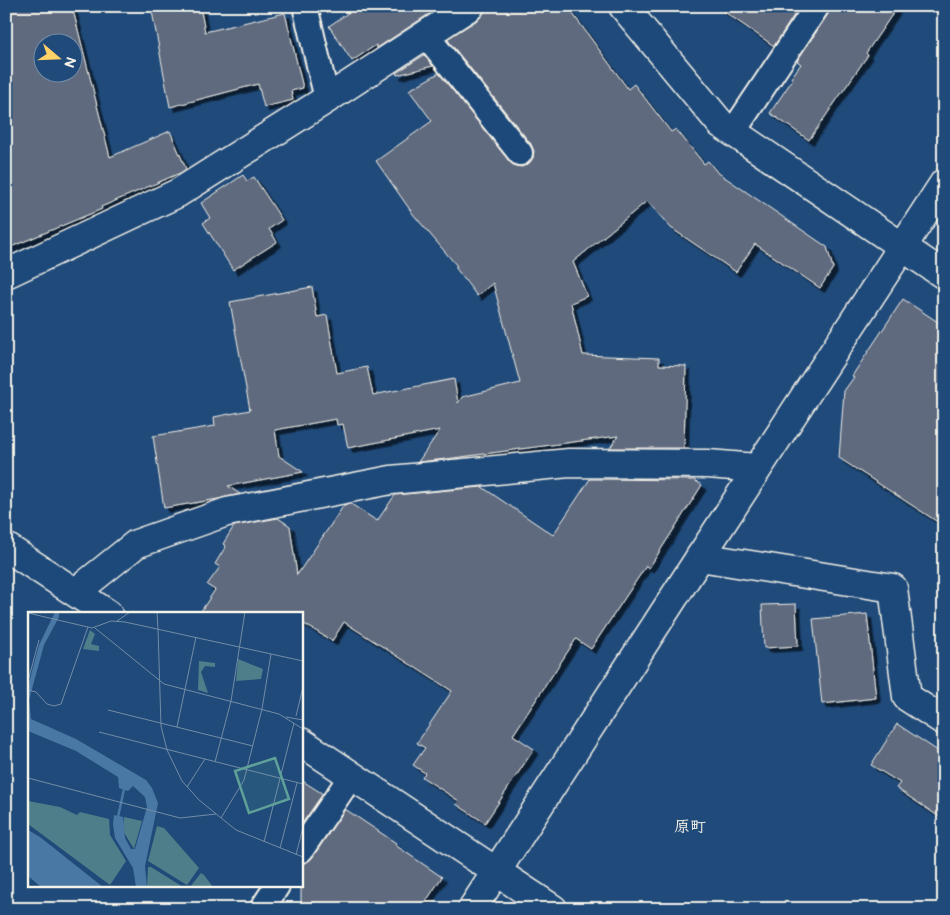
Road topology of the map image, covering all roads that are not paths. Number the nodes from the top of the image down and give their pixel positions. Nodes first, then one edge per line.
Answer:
1 (305, 6) edge
2 (470, 6) edge
3 (623, 6) edge
4 (817, 6) edge
5 (426, 34) junction
6 (327, 99) junction
7 (733, 132) junction
8 (520, 153) dead end
9 (944, 183) edge
10 (902, 247) junction
11 (6, 274) edge
12 (944, 275) edge
13 (757, 468) junction
14 (6, 547) edge
15 (700, 557) junction
16 (76, 592) junction
17 (105, 612) edge
18 (944, 721) edge
19 (302, 743) edge
20 (352, 775) junction
21 (302, 849) edge
22 (496, 871) junction
23 (276, 888) edge
24 (262, 909) edge
25 (472, 909) edge
26 (553, 909) edge

1 - 6 lane
2 - 5 street
3 - 7 street
4 - 7 lane
5 - 6 street
5 - 8 lane
6 - 11 street
7 - 10 street
9 - 10 street
10 - 12 street
10 - 13 street
13 - 15 street
13 - 16 street
14 - 16 street
15 - 18 street
15 - 22 street
16 - 17 street
19 - 20 street
20 - 21 lane
20 - 22 street
22 - 25 street
22 - 26 street
23 - 24 lane

